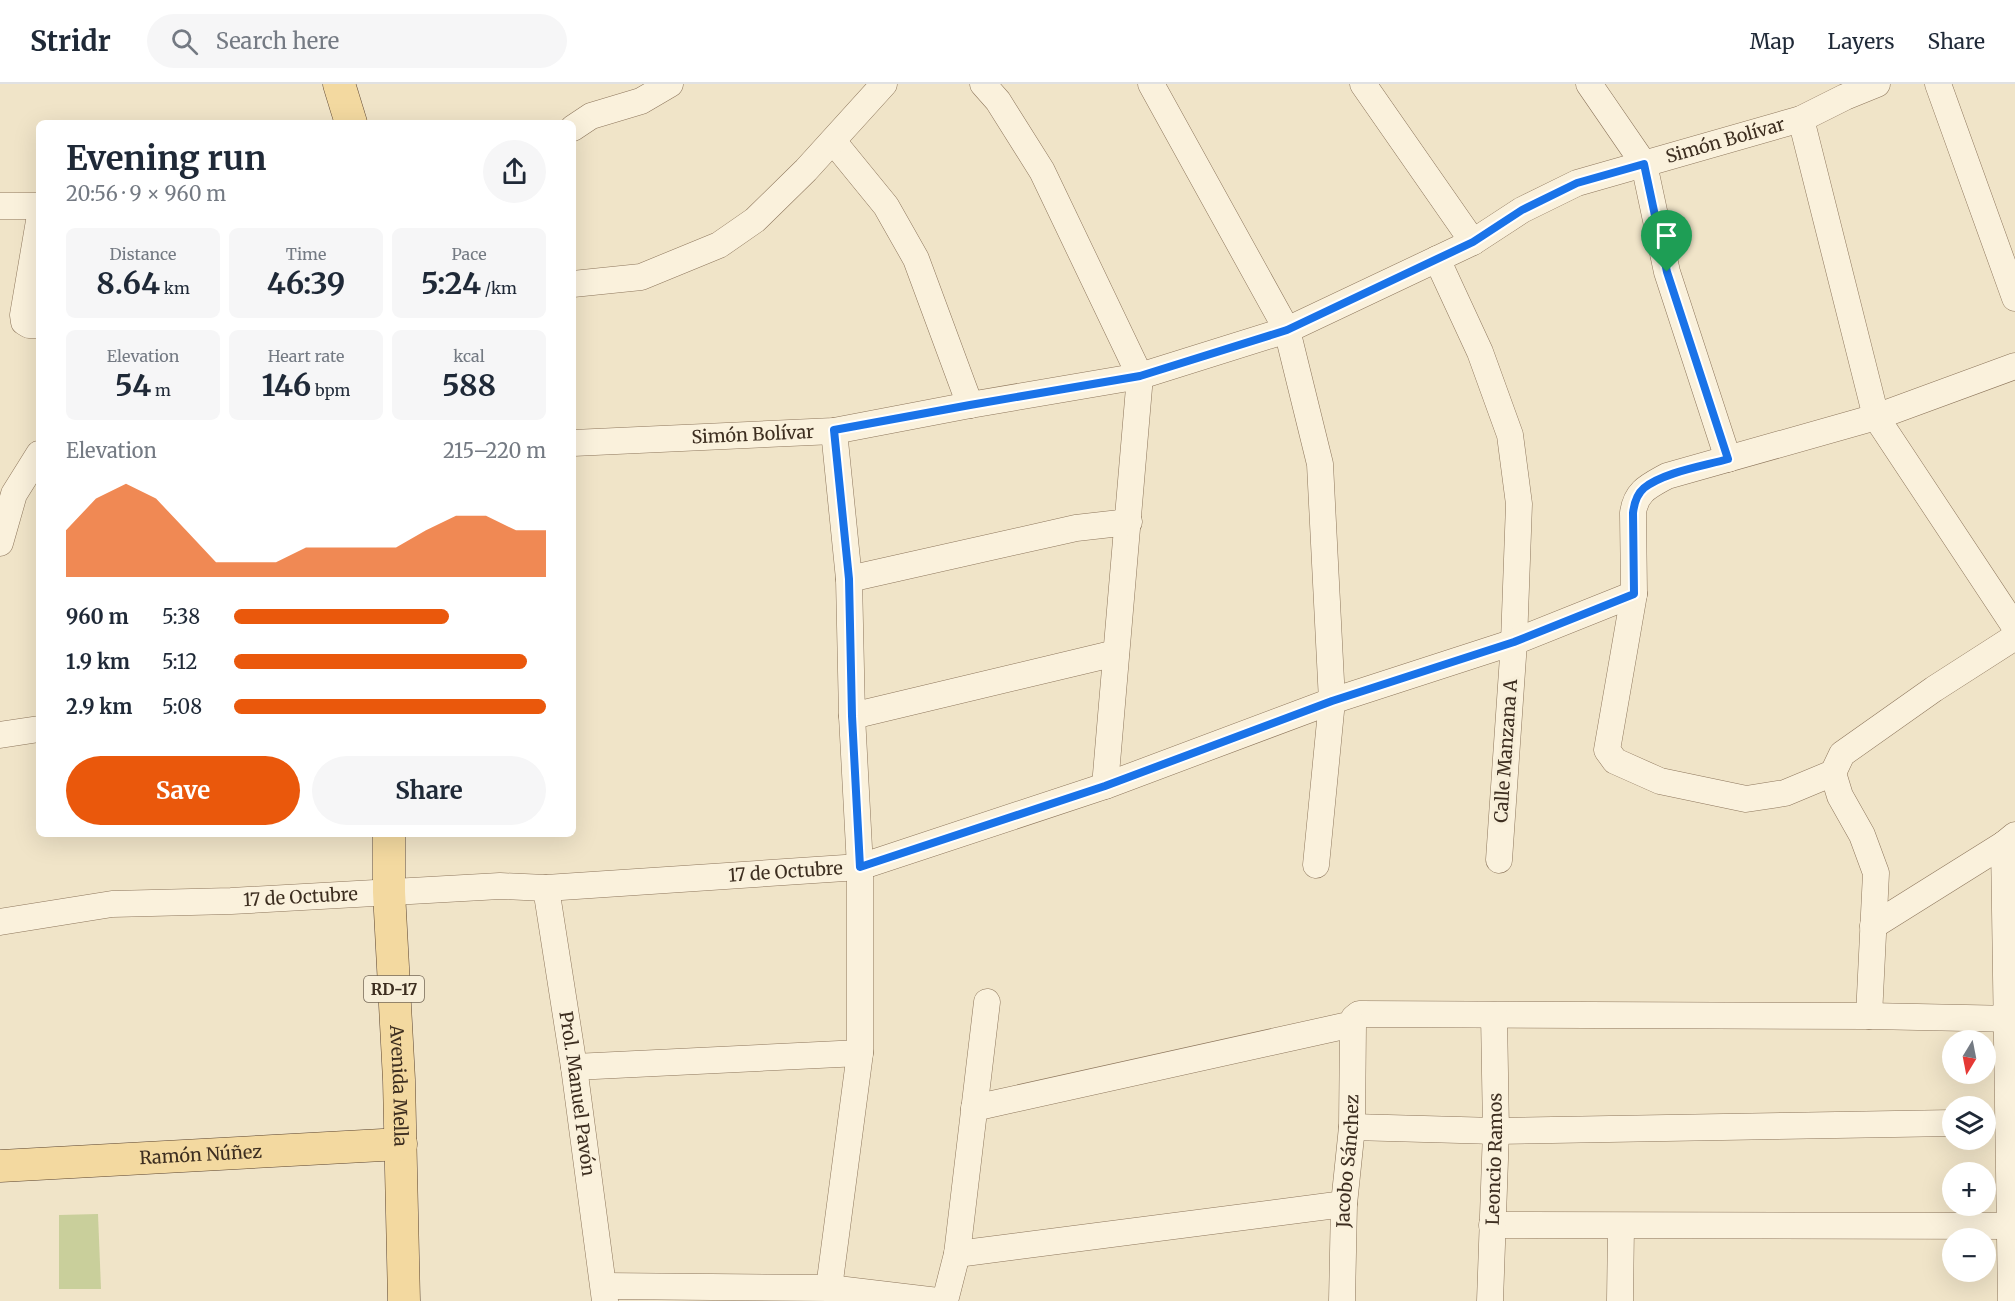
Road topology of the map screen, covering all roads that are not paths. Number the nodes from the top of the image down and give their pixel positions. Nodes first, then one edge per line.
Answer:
1 (339, 84) edge
2 (670, 84) edge
3 (884, 84) edge
4 (983, 84) edge
5 (1150, 84) edge
6 (1363, 84) edge
7 (1588, 84) edge
8 (1877, 84) edge
9 (1938, 84) edge
10 (1841, 90) edge
11 (1801, 119) junction
12 (350, 120) edge
13 (576, 126) edge
14 (833, 141) junction
15 (1644, 164) junction
16 (0, 206) edge
17 (36, 206) edge
18 (36, 239) edge
19 (1473, 242) junction
20 (1437, 259) junction
21 (576, 284) edge
22 (2015, 298) edge
23 (36, 324) edge
24 (1287, 330) junction
25 (2015, 366) edge
26 (1140, 376) junction
27 (970, 405) junction
28 (1876, 417) junction
29 (834, 430) junction
30 (576, 443) edge
31 (36, 459) edge
32 (1728, 459) junction
33 (1129, 522) junction
34 (0, 543) edge
35 (849, 579) junction
36 (1634, 594) junction
37 (2015, 627) edge
38 (2015, 637) edge
39 (1514, 642) junction
40 (1116, 653) junction
41 (1332, 701) junction
42 (852, 716) junction
43 (36, 729) edge
44 (0, 735) edge
45 (1833, 773) junction
46 (1105, 786) junction
47 (389, 837) edge
48 (2009, 839) edge
49 (1499, 860) dead end
50 (1316, 865) dead end
51 (860, 867) junction
52 (546, 888) junction
53 (389, 892) junction
54 (0, 922) edge
55 (1874, 926) junction
56 (987, 1002) dead end
57 (1494, 1015) junction
58 (1869, 1016) junction
59 (2011, 1019) edge
60 (1353, 1024) junction
61 (860, 1053) junction
62 (574, 1067) junction
63 (974, 1108) junction
64 (2003, 1122) edge
65 (1942, 1123) edge
66 (1352, 1127) junction
67 (1496, 1131) junction
68 (401, 1144) junction
69 (0, 1166) edge
70 (1344, 1204) junction
71 (1492, 1225) junction
72 (1621, 1226) junction
73 (2013, 1226) edge
74 (957, 1254) junction
75 (829, 1288) junction
76 (605, 1294) edge
77 (404, 1301) edge
78 (938, 1301) edge
79 (945, 1301) edge
80 (1342, 1301) edge
81 (1490, 1301) edge
82 (1620, 1301) edge
83 (2012, 1301) edge

1 - 12 main road
2 - 13 street
3 - 14 street
4 - 26 street
5 - 24 street
6 - 19 street
7 - 15 street
8 - 10 street, Simón Bolívar
9 - 22 street
10 - 11 street, Simón Bolívar
11 - 15 street, Simón Bolívar
11 - 28 street
14 - 21 street
14 - 27 street
15 - 19 street, Simón Bolívar
15 - 32 street
16 - 17 street
18 - 23 street
19 - 20 street, Simón Bolívar
20 - 24 street, Simón Bolívar
20 - 39 street, Calle Manzana A
24 - 26 street, Simón Bolívar
24 - 41 street
25 - 28 street
26 - 27 street, Simón Bolívar
26 - 33 street
27 - 29 street, Simón Bolívar
28 - 32 street
28 - 37 street
29 - 30 street, Simón Bolívar
29 - 35 street
31 - 34 street
32 - 36 street
33 - 35 street
33 - 40 street
35 - 42 street
36 - 39 street, 17 de Octubre
36 - 45 street
38 - 45 street
39 - 41 street, 17 de Octubre
39 - 49 street, Calle Manzana A
40 - 42 street
40 - 46 street
41 - 46 street, 17 de Octubre
41 - 50 street
42 - 51 street
43 - 44 street
45 - 55 street
46 - 51 street, 17 de Octubre
47 - 53 main road, Avenida Mella / RD-17
48 - 55 street
48 - 59 street
51 - 52 street, 17 de Octubre
51 - 61 street
52 - 53 street, 17 de Octubre
52 - 62 street, Prol. Manuel Pavón
53 - 54 street, 17 de Octubre
53 - 68 main road, Avenida Mella / RD-17
55 - 58 street
56 - 63 street
57 - 58 street
57 - 60 street
57 - 67 street, Leoncio Ramos
58 - 59 street
59 - 64 street
60 - 63 street
60 - 66 street, Jacobo Sánchez
61 - 62 street
61 - 75 street
62 - 76 street, Prol. Manuel Pavón
63 - 74 street
64 - 73 street
65 - 67 street
66 - 67 street
66 - 70 street, Jacobo Sánchez
67 - 71 street, Leoncio Ramos
68 - 69 main road, Ramón Núñez
68 - 77 main road, Avenida Mella / RD-17
70 - 74 street
70 - 80 street, Jacobo Sánchez
71 - 72 street
71 - 81 street, Leoncio Ramos
72 - 73 street
72 - 82 street
73 - 83 street
74 - 79 street
75 - 76 street
75 - 78 street

